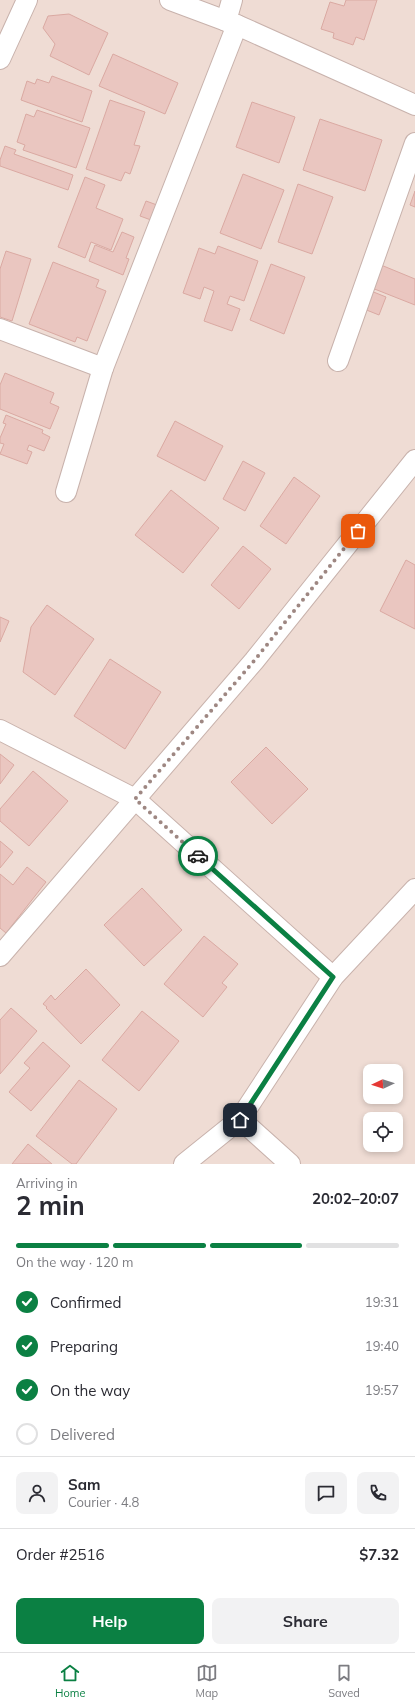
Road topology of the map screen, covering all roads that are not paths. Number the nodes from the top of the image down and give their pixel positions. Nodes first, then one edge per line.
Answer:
1 (27, 0) edge
2 (170, 0) edge
3 (232, 0) edge
4 (232, 23) junction
5 (0, 59) edge
6 (415, 105) edge
7 (415, 143) edge
8 (0, 329) edge
9 (338, 361) dead end
10 (103, 368) junction
11 (415, 460) edge
12 (66, 492) dead end
13 (0, 730) edge
14 (135, 799) junction
15 (415, 889) edge
16 (0, 956) edge
17 (333, 977) junction
18 (240, 1120) junction
19 (184, 1164) edge
20 (290, 1164) edge

1 - 5 street
2 - 4 street
3 - 4 street
4 - 6 street
4 - 10 street
7 - 9 street
8 - 10 street
10 - 12 street
11 - 14 street
13 - 14 street
14 - 16 street
14 - 17 street
15 - 17 street
17 - 18 street
18 - 19 street
18 - 20 street

